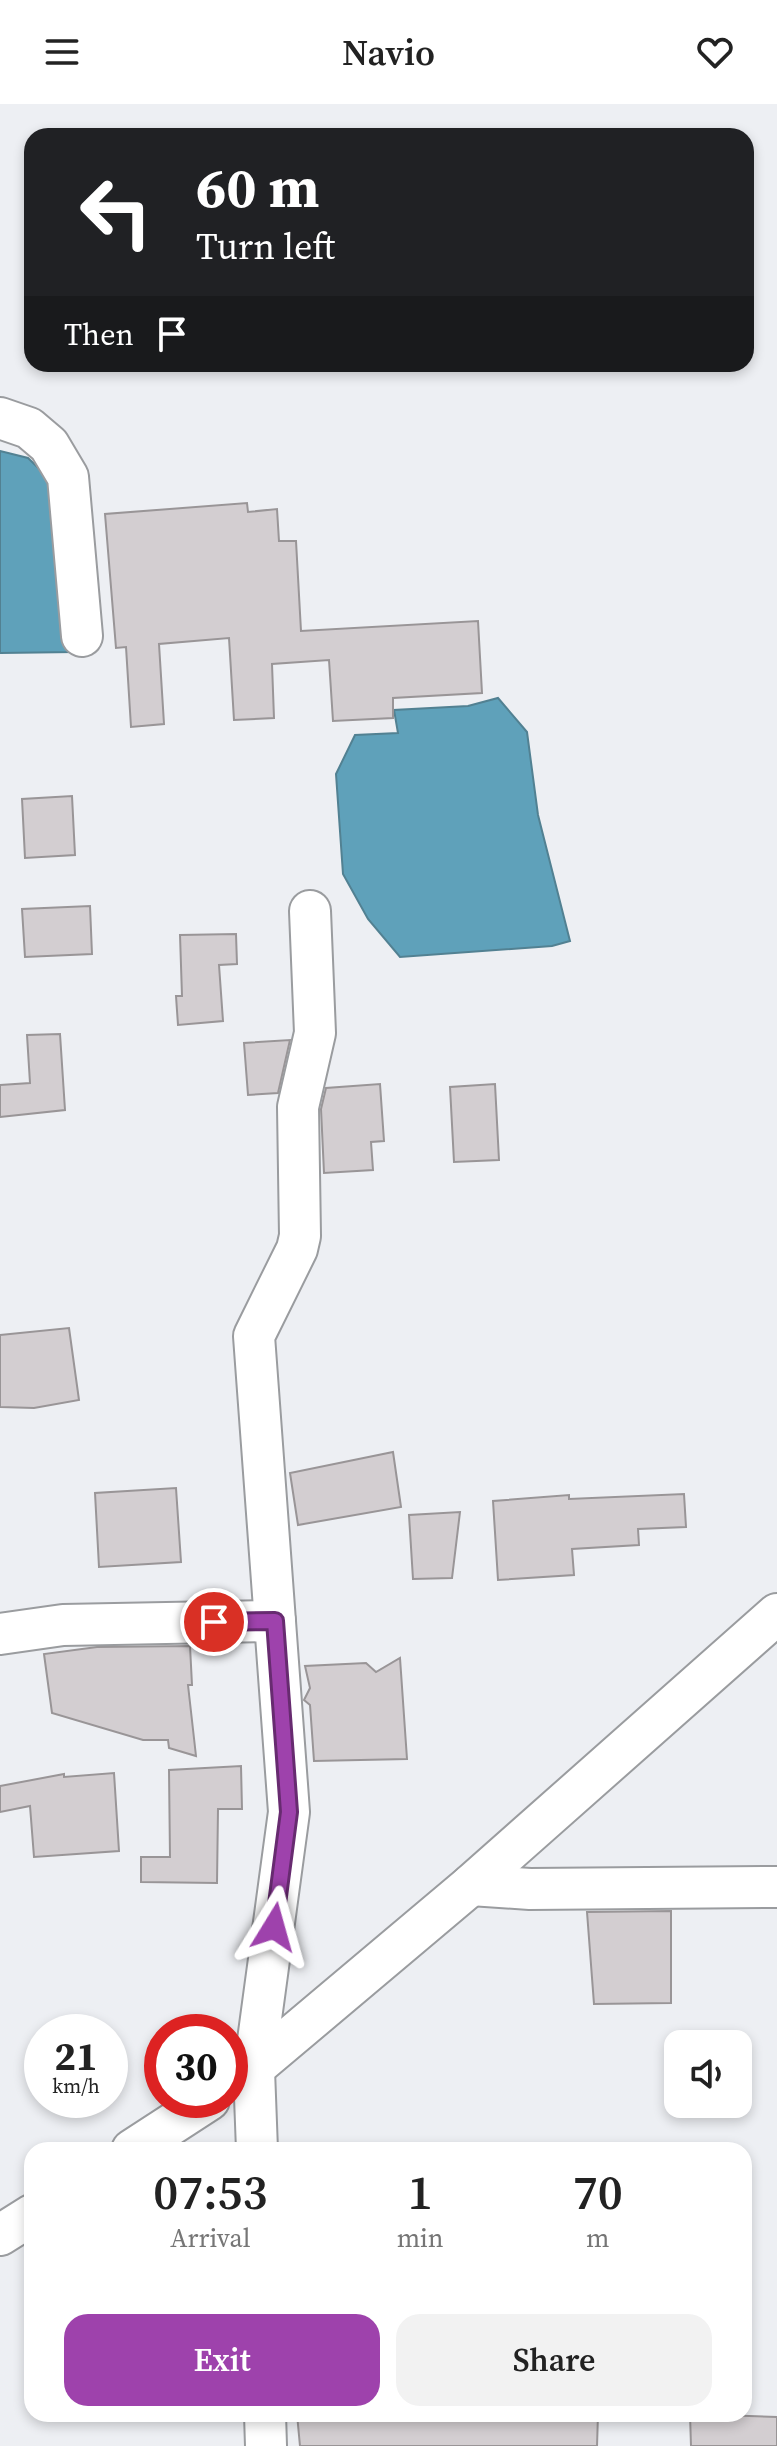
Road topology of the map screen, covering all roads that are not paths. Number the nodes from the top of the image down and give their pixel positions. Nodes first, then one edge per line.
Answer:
1 (0, 418) edge
2 (82, 636) dead end
3 (310, 911) dead end
4 (777, 1614) edge
5 (275, 1621) junction
6 (0, 1634) edge
7 (471, 1885) junction
8 (777, 1887) edge
9 (248, 2044) edge
10 (248, 2073) edge
11 (248, 2107) edge
12 (181, 2118) edge
13 (144, 2142) edge
14 (255, 2142) edge
15 (24, 2220) edge
16 (0, 2235) edge
17 (265, 2422) edge
18 (266, 2446) edge

1 - 2 street
3 - 5 street
4 - 7 street
5 - 6 street
5 - 9 street
7 - 8 street
7 - 10 street
11 - 14 street
12 - 13 street
15 - 16 street
17 - 18 street

